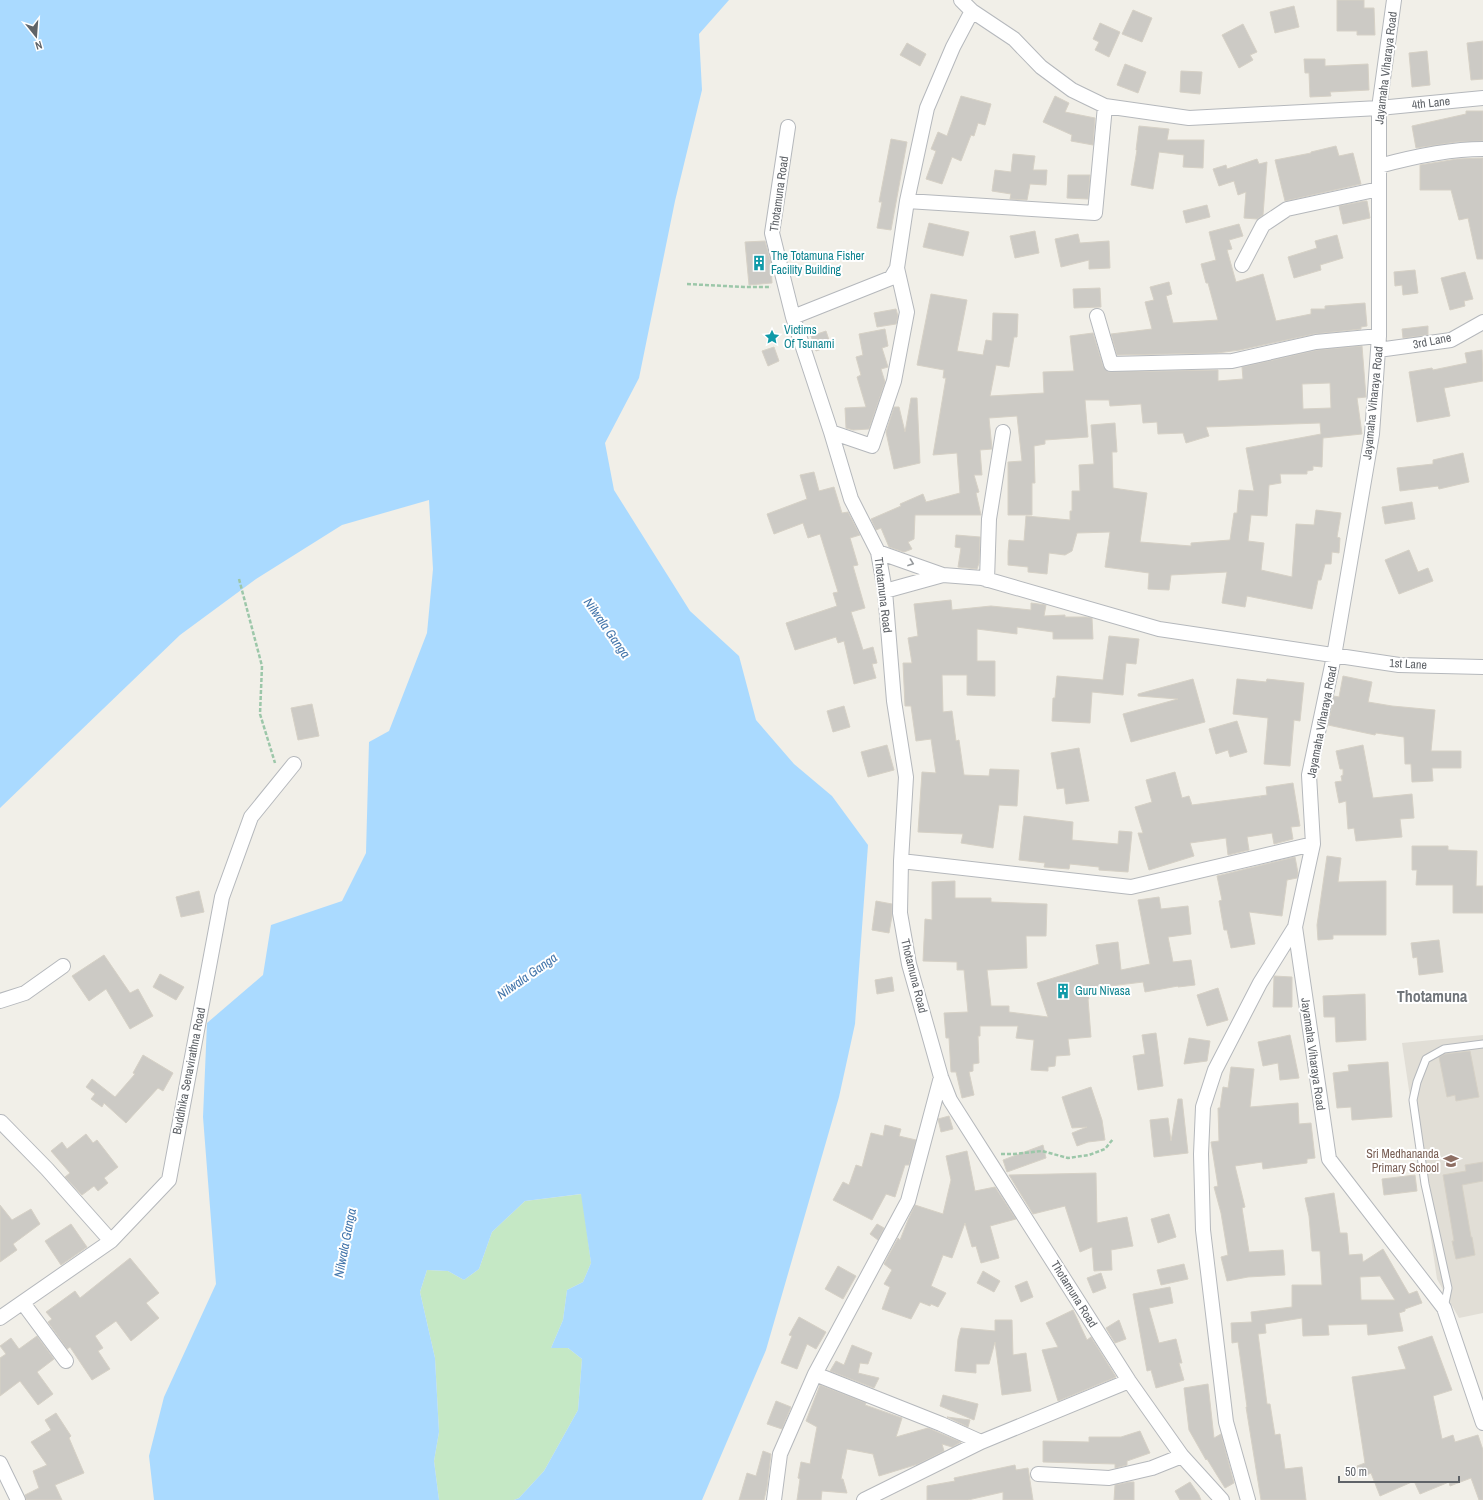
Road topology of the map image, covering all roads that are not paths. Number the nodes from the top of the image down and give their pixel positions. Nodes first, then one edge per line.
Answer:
1 (961, 0) edge
2 (1394, 0) edge
3 (972, 11) junction
4 (1483, 98) edge
5 (1105, 106) junction
6 (1379, 108) junction
7 (788, 127) dead end
8 (1483, 149) edge
9 (1379, 166) junction
10 (1379, 189) junction
11 (907, 201) junction
12 (1242, 265) dead end
13 (897, 268) junction
14 (1097, 316) dead end
15 (793, 317) junction
16 (1483, 322) edge
17 (1379, 336) junction
18 (1378, 350) junction
19 (831, 432) junction
20 (1003, 432) dead end
21 (878, 552) junction
22 (943, 575) junction
23 (987, 580) junction
24 (885, 591) junction
25 (1334, 656) junction
26 (1483, 667) edge
27 (294, 764) dead end
28 (1313, 844) junction
29 (901, 861) junction
30 (1295, 926) junction
31 (63, 966) dead end
32 (0, 1001) edge
33 (1483, 1044) edge
34 (941, 1077) junction
35 (1, 1122) dead end
36 (111, 1241) junction
37 (23, 1303) junction
38 (1444, 1308) junction
39 (0, 1318) edge
40 (66, 1361) dead end
41 (815, 1374) junction
42 (1129, 1380) junction
43 (1483, 1423) edge
44 (981, 1442) junction
45 (1182, 1456) junction
46 (0, 1464) edge
47 (1038, 1474) dead end
48 (18, 1500) edge
49 (774, 1500) edge
50 (864, 1500) edge
51 (1222, 1500) edge
52 (1248, 1500) edge

1 - 3 street, 4th Lane
2 - 6 street, Jayamaha Viharaya Road
3 - 5 street, 4th Lane
3 - 11 street
4 - 6 street, 4th Lane
5 - 6 street, 4th Lane
5 - 11 street
6 - 9 street, Jayamaha Viharaya Road
7 - 15 street, Thotamuna Road
8 - 9 street
9 - 10 street, Jayamaha Viharaya Road
10 - 12 street
10 - 17 street, Jayamaha Viharaya Road
11 - 13 street
13 - 15 street
13 - 19 street
14 - 17 street
15 - 19 street, Thotamuna Road
16 - 18 street, 3rd Lane
17 - 18 street, Jayamaha Viharaya Road
18 - 25 street, Jayamaha Viharaya Road
19 - 21 street, Thotamuna Road
20 - 23 street
21 -> 22 street
21 - 24 street, Thotamuna Road
22 - 23 street, 1st Lane
22 - 24 street
23 - 25 street, 1st Lane
24 - 29 street, Thotamuna Road
25 - 26 street, 1st Lane
25 - 28 street, Jayamaha Viharaya Road
27 - 36 street, Buddhika Senavirathna Road
28 - 29 street
28 - 30 street, Jayamaha Viharaya Road
29 - 34 street, Thotamuna Road
30 - 38 street, Jayamaha Viharaya Road
30 - 52 street
31 - 32 street
33 - 38 lane
34 - 41 street
34 - 42 street, Thotamuna Road
35 - 36 street
36 - 37 street, Buddhika Senavirathna Road
37 - 39 street, Buddhika Senavirathna Road
37 - 40 street
38 - 43 street, Jayamaha Viharaya Road
41 - 44 street
41 - 49 street
42 - 44 street
42 - 45 street, Thotamuna Road
44 - 50 street
45 - 47 street
45 - 51 street, Thotamuna Road
46 - 48 street

